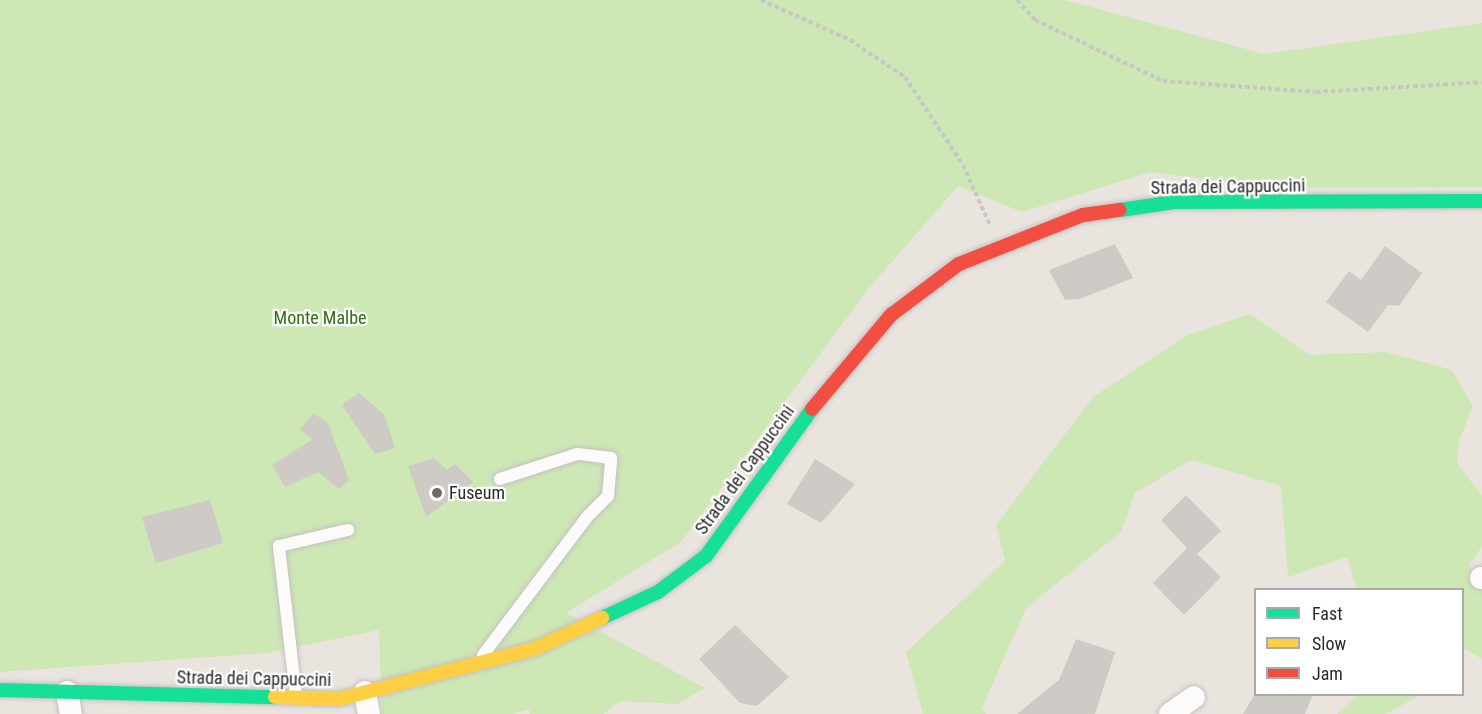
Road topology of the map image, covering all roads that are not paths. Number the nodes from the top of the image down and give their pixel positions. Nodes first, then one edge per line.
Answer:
1 (1482, 201) edge
2 (500, 479) dead end
3 (348, 530) dead end
4 (477, 664) junction
5 (0, 690) edge
6 (296, 698) junction
7 (1194, 698) dead end
8 (69, 703) edge
9 (367, 703) edge
10 (1170, 714) edge

1 - 4 street, Strada dei Cappuccini
2 - 4 lane
3 - 6 lane
4 - 9 street, Strada dei Cappuccini
5 - 8 street, Strada dei Cappuccini
6 - 8 street, Strada dei Cappuccini
6 - 9 street, Strada dei Cappuccini
7 - 10 street

